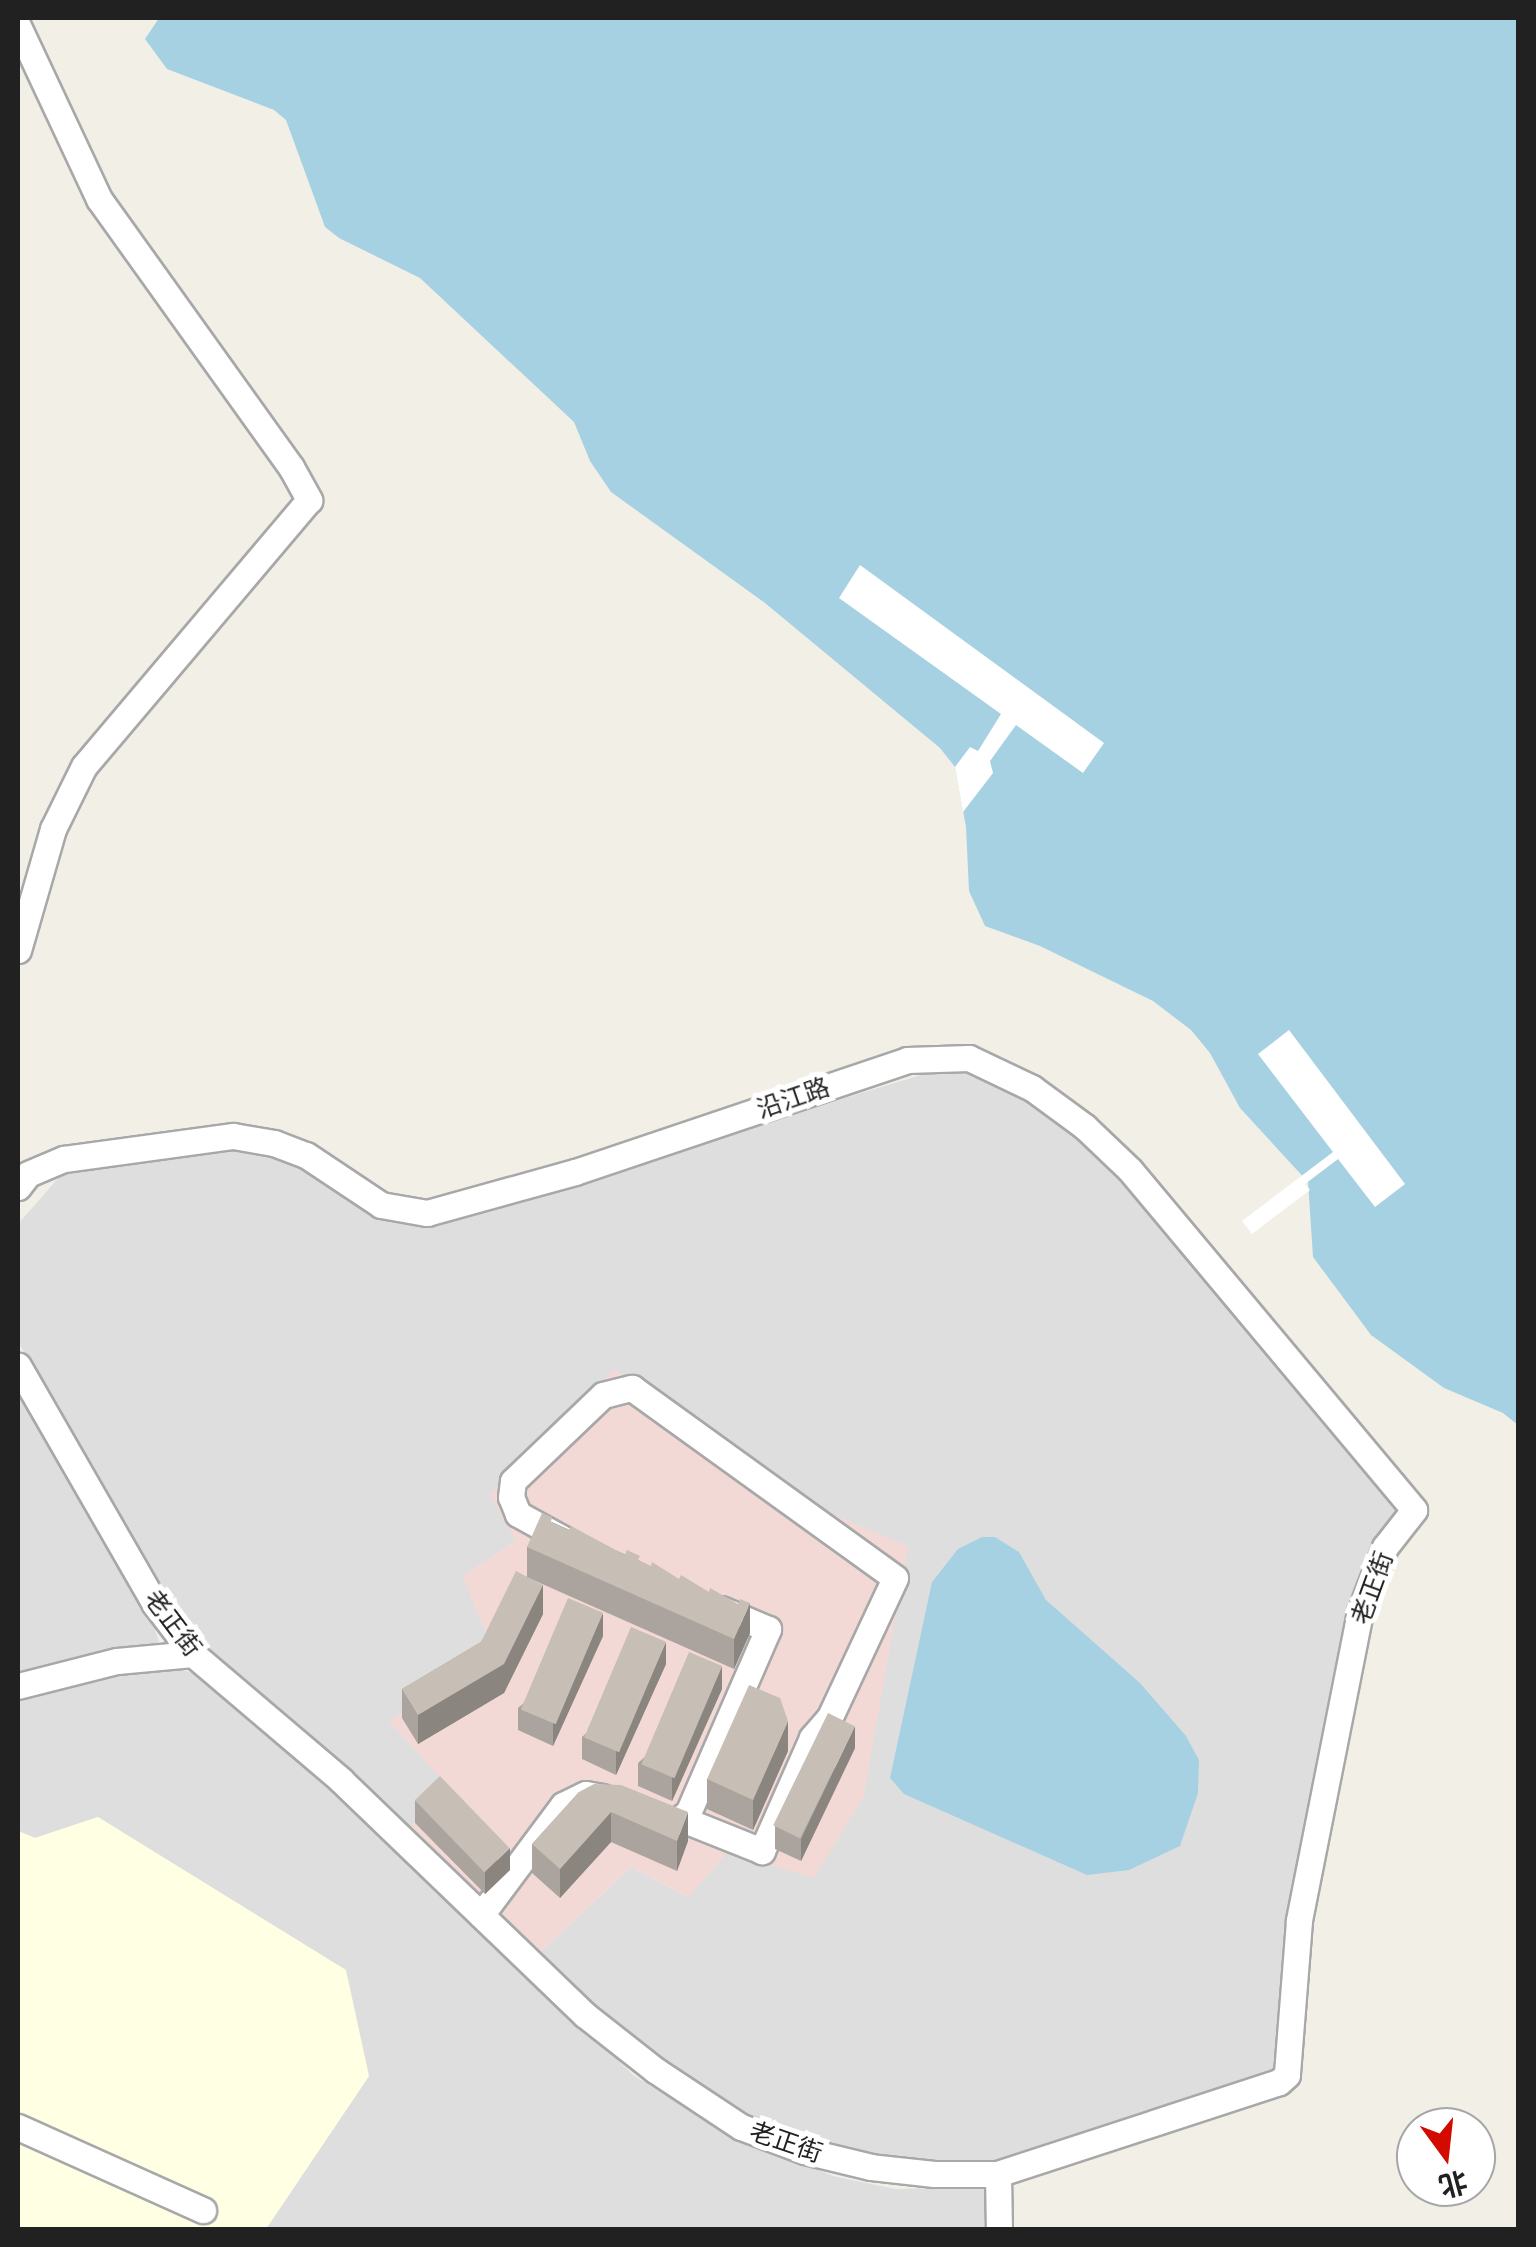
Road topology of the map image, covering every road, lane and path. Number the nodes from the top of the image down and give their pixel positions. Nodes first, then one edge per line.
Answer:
1 (18, 26) edge
2 (18, 950) edge
3 (18, 1188) edge
4 (18, 1366) edge
5 (1414, 1510) joint
6 (584, 1549) edge
7 (700, 1600) edge
8 (193, 1654) junction
9 (18, 1686) edge
10 (682, 1819) junction
11 (481, 1915) junction
12 (18, 2127) edge
13 (998, 2174) junction
14 (203, 2210) dead end
15 (998, 2230) edge

1 - 2 street
3 - 5 street, 沿江路
4 - 8 street, 老正街
5 - 13 street, 老正街
6 - 10 street
7 - 10 street
8 - 9 street
8 - 11 street, 老正街
10 - 11 street
11 - 13 street, 老正街
12 - 14 street
13 - 15 street

